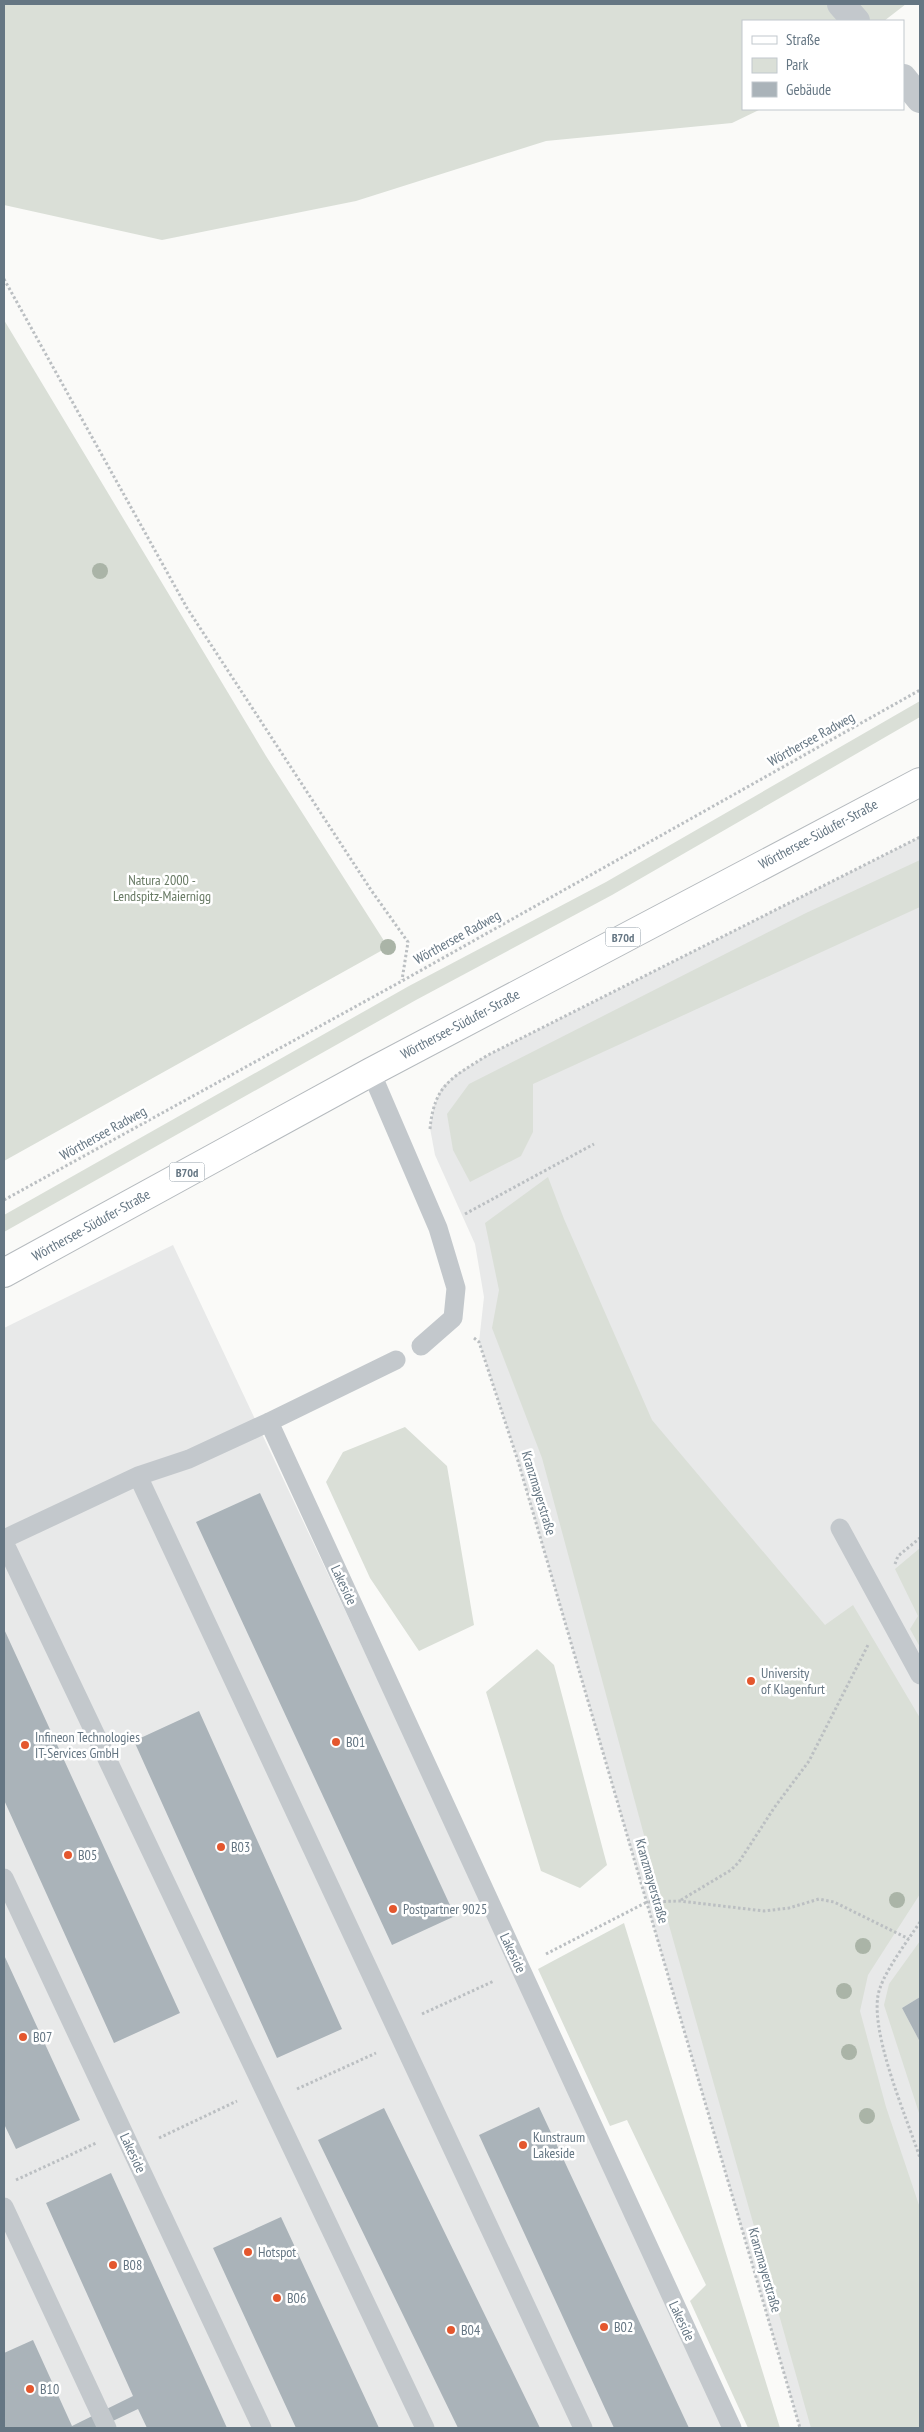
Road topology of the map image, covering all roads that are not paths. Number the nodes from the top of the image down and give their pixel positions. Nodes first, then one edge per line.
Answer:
1 (841, 4) edge
2 (855, 20) edge
3 (904, 79) edge
4 (920, 99) edge
5 (920, 782) edge
6 (370, 1072) junction
7 (4, 1273) edge
8 (421, 1346) dead end
9 (396, 1360) dead end
10 (269, 1422) junction
11 (138, 1476) junction
12 (840, 1528) dead end
13 (4, 1541) edge
14 (920, 1675) edge
15 (4, 1878) edge
16 (4, 2207) edge
17 (107, 2428) edge
18 (262, 2428) edge
19 (425, 2428) edge
20 (583, 2428) edge
21 (732, 2428) edge

1 - 2 street
3 - 4 street
5 - 6 main road, Wörthersee-Südufer-Straße / B70d
6 - 7 main road, Wörthersee-Südufer-Straße / B70d
6 - 8 lane
9 - 10 lane
10 - 11 lane
10 - 21 lane, Lakeside
11 - 13 lane
11 - 20 lane
12 - 14 lane
13 - 19 lane
15 - 18 lane, Lakeside
16 - 17 lane

